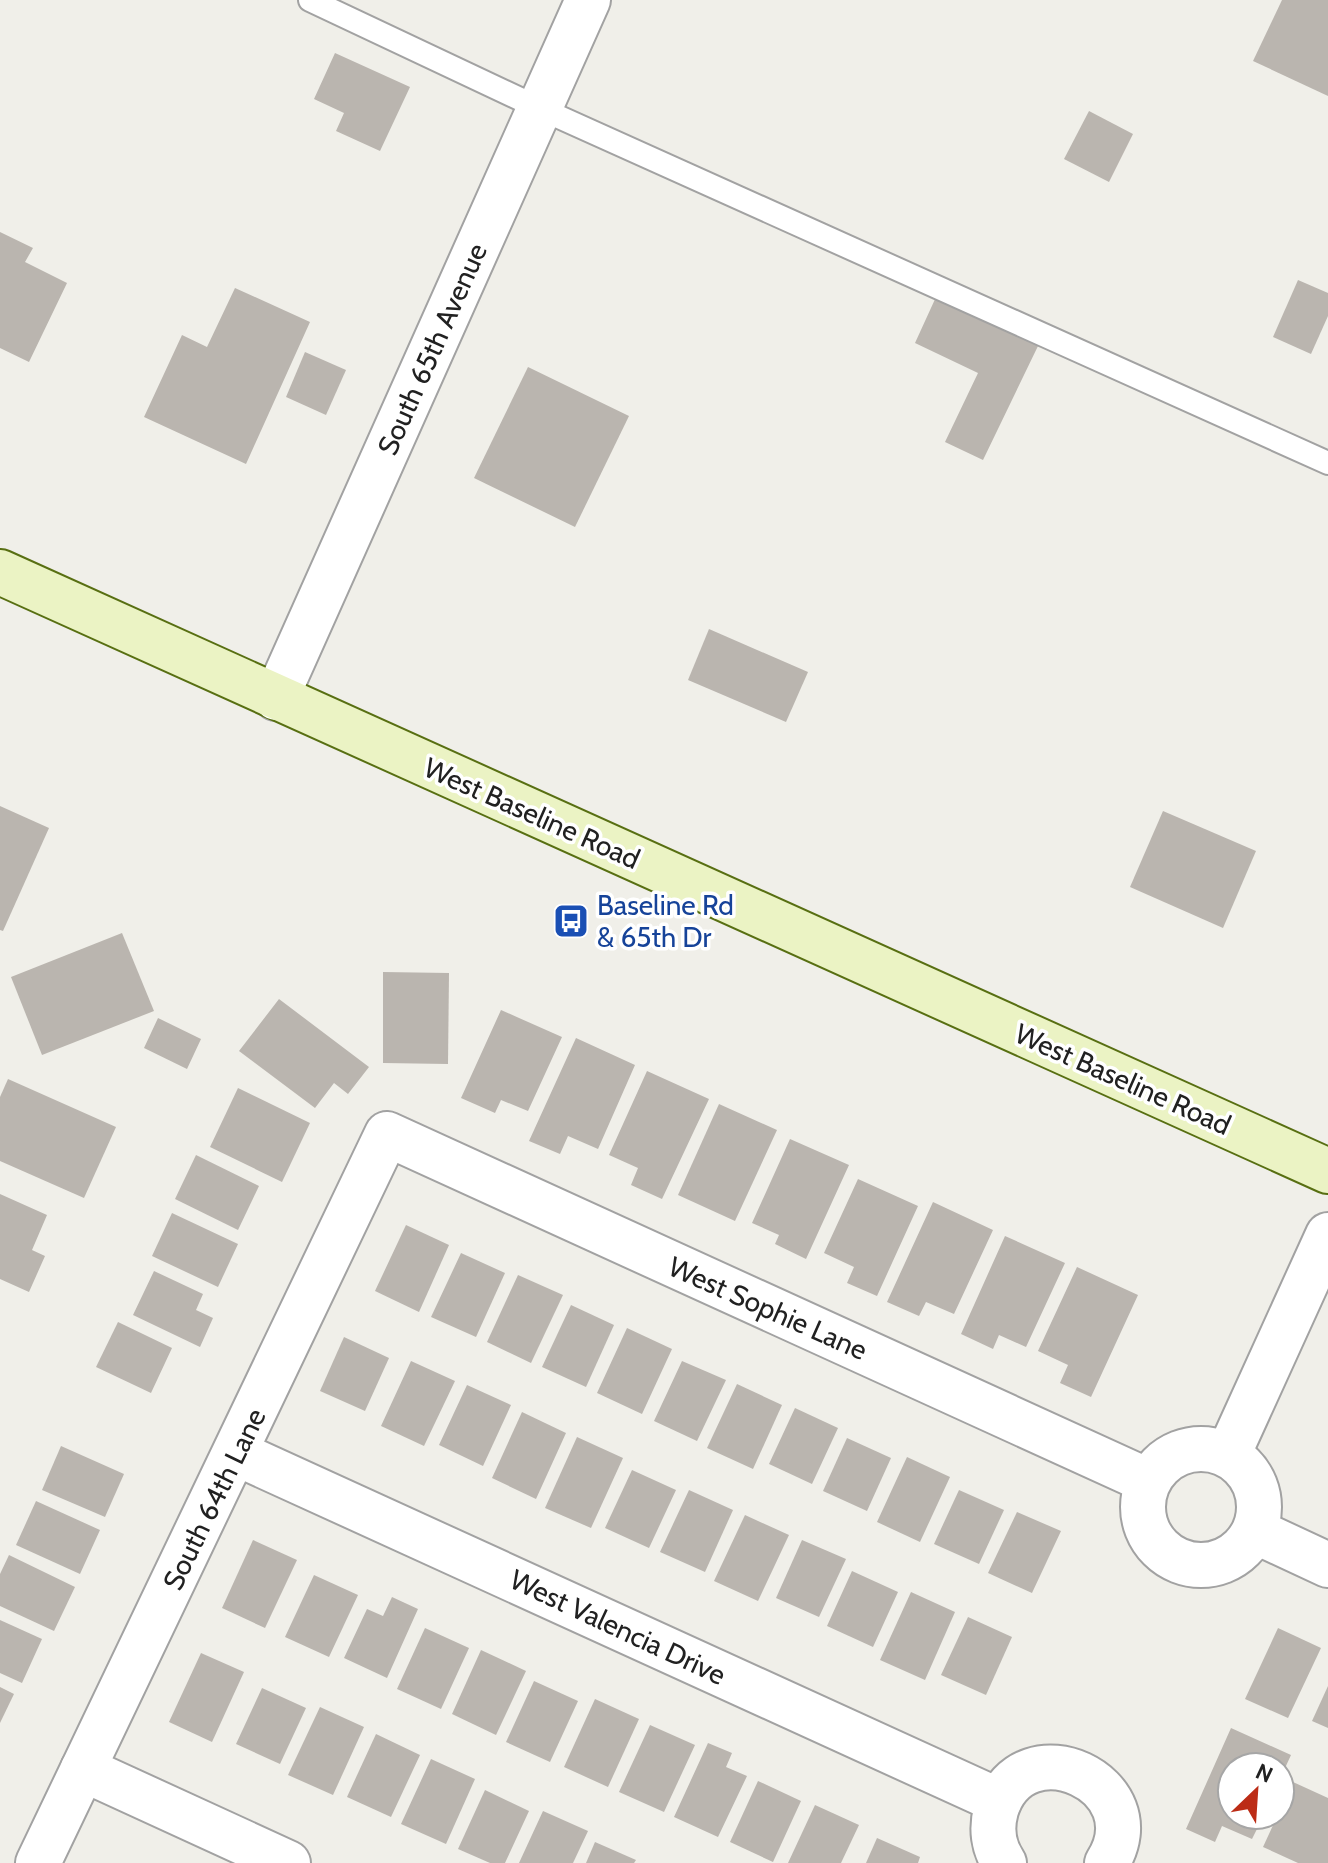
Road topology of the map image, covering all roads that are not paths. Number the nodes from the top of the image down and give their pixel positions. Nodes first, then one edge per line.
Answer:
1 (310, 0) edge
2 (588, 0) edge
3 (539, 108) junction
4 (1328, 463) edge
5 (0, 572) edge
6 (276, 698) junction
7 (387, 1134) joint
8 (1328, 1171) edge
9 (1328, 1235) edge
10 (236, 1453) junction
11 (1228, 1455) junction
12 (1148, 1481) junction
13 (1255, 1531) junction
14 (1328, 1565) edge
15 (83, 1769) junction
16 (999, 1801) junction
17 (1117, 1860) edge
18 (38, 1863) edge
19 (288, 1863) edge
20 (1004, 1863) edge

1 - 3 lane
2 - 3 street, South 65th Avenue
3 - 4 lane
3 - 6 street, South 65th Avenue
5 - 6 main road, West Baseline Road
6 - 8 main road, West Baseline Road
7 - 10 street, South 64th Lane
7 - 12 street, West Sophie Lane
9 - 11 street
10 - 15 street, South 64th Lane
10 - 16 street, West Valencia Drive
11 - 12 street
11 - 13 street
12 - 13 street
13 - 14 street
15 - 18 street, South 64th Lane
15 - 19 street
16 - 17 street
16 - 20 street

